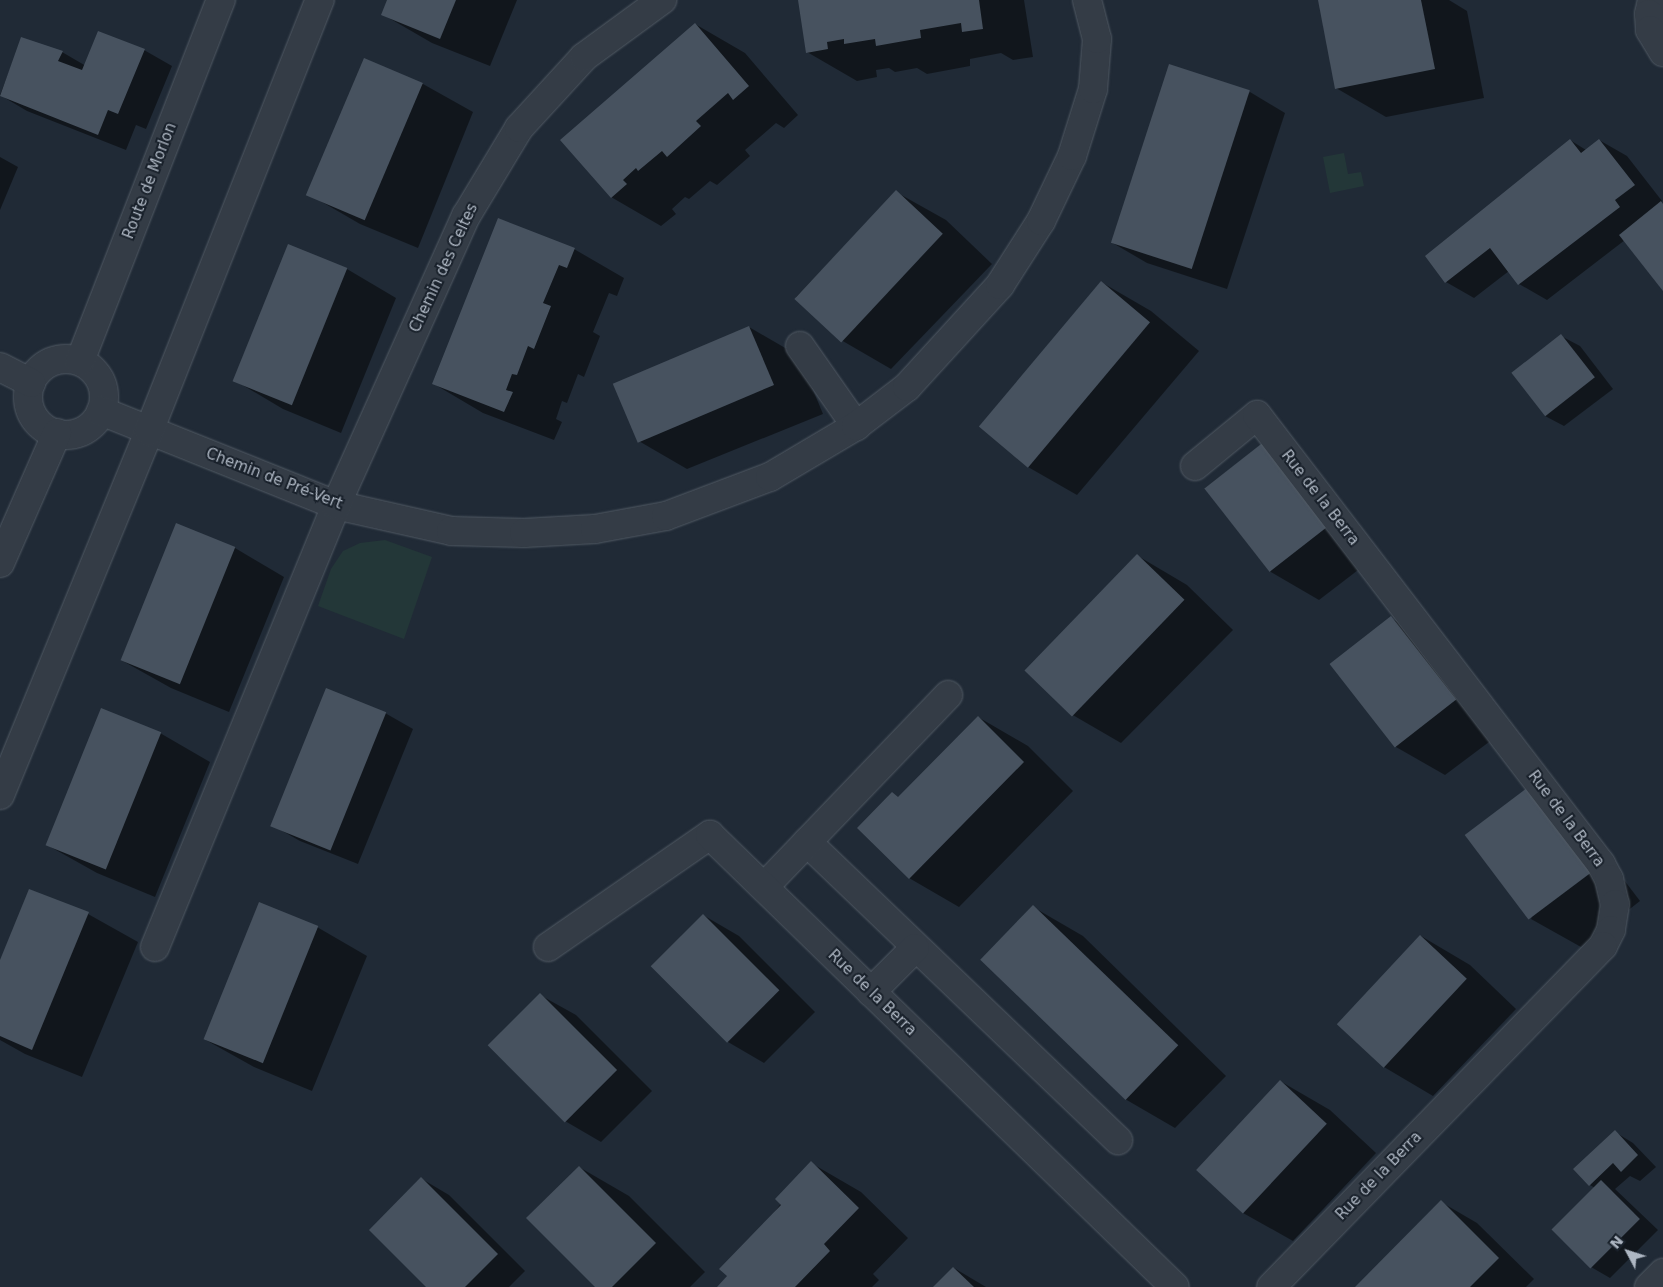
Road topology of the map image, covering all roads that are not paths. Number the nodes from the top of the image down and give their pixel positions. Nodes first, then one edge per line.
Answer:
1 (221, 0) edge
2 (320, 0) edge
3 (662, 0) edge
4 (1087, 0) edge
5 (1652, 0) edge
6 (1663, 52) edge
7 (800, 346) dead end
8 (80, 361) junction
9 (0, 367) edge
10 (31, 383) junction
11 (101, 411) junction
12 (856, 426) junction
13 (149, 431) junction
14 (57, 434) junction
15 (1195, 466) dead end
16 (336, 505) junction
17 (0, 563) edge
18 (948, 695) dead end
19 (0, 795) edge
20 (807, 842) junction
21 (764, 887) junction
22 (155, 947) dead end
23 (548, 947) dead end
24 (915, 948) junction
25 (871, 992) junction
26 (1118, 1140) dead end
27 (1663, 1273) edge
28 (1175, 1287) edge
29 (1271, 1287) edge
30 (1649, 1287) edge

1 - 8 street, Route de Morlon
2 - 13 street
3 - 16 street, Chemin des Celtes
4 - 12 street, Chemin de Pré-Vert
5 - 6 street
7 - 12 street
8 - 10 street
8 - 11 street
9 - 10 street
10 - 14 street
11 - 13 street, Chemin de Pré-Vert
11 - 14 street
12 - 16 street, Chemin de Pré-Vert
13 - 16 street, Chemin de Pré-Vert
13 - 19 street
14 - 17 street
15 - 29 street, Rue de la Berra
16 - 22 street, Chemin des Celtes
18 - 20 street
20 - 21 street
20 - 24 street
21 - 23 street, Rue de la Berra
21 - 25 street, Rue de la Berra
24 - 25 street
24 - 26 street
25 - 28 street, Rue de la Berra
27 - 30 street

